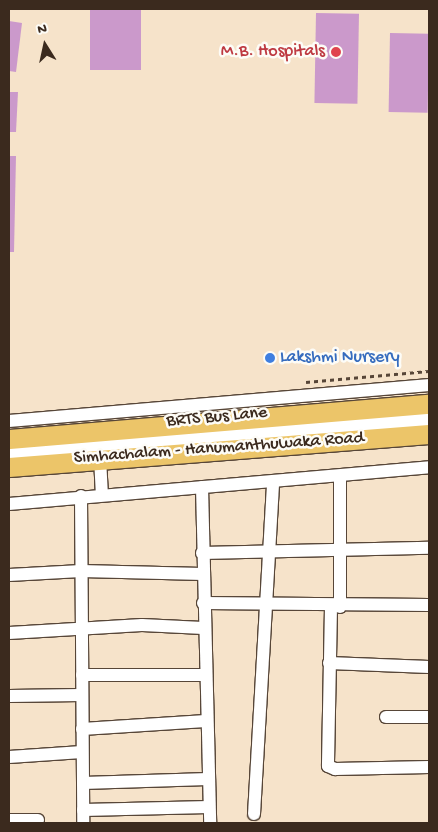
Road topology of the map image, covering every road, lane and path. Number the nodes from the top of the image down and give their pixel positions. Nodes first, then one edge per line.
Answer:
1 (429, 385) edge
2 (429, 404) edge
3 (429, 420) edge
4 (9, 421) edge
5 (429, 434) edge
6 (9, 439) edge
7 (9, 455) edge
8 (100, 458) junction
9 (9, 468) edge
10 (429, 468) edge
11 (340, 476) junction
12 (273, 482) junction
13 (202, 487) junction
14 (102, 495) junction
15 (81, 496) junction
16 (9, 504) edge
17 (429, 548) edge
18 (340, 551) junction
19 (269, 552) junction
20 (202, 553) junction
21 (81, 571) junction
22 (203, 574) junction
23 (9, 576) edge
24 (203, 603) junction
25 (429, 605) edge
26 (267, 607) junction
27 (335, 607) junction
28 (81, 627) junction
29 (203, 628) junction
30 (9, 632) edge
31 (330, 663) junction
32 (429, 667) edge
33 (205, 675) junction
34 (82, 676) junction
35 (81, 695) junction
36 (9, 696) edge
37 (386, 717) dead end
38 (429, 717) edge
39 (206, 720) junction
40 (82, 729) junction
41 (82, 752) junction
42 (9, 757) edge
43 (429, 768) edge
44 (208, 779) junction
45 (83, 783) junction
46 (209, 807) junction
47 (254, 814) dead end
48 (83, 817) edge
49 (9, 820) edge
50 (38, 820) dead end
51 (210, 823) edge

1 - 4 street
2 - 6 main road, Simhachalam - Hanumanthuwaka Road
3 - 7 street, BRTS Bus Lane
5 - 8 main road, Simhachalam - Hanumanthuwaka Road
8 - 9 main road, Simhachalam - Hanumanthuwaka Road
8 - 14 street
10 - 11 street
11 - 12 street
11 - 18 street
12 - 13 street
12 - 19 street
13 - 14 street
13 - 20 street
14 - 15 street
15 - 16 street
15 - 21 street
17 - 18 street
18 - 19 street
18 - 27 street
19 - 20 street
19 - 26 street
20 - 22 street
21 - 22 street
21 - 23 street
21 - 28 street
22 - 24 street
24 - 26 street
24 - 29 street
25 - 27 street
26 - 27 street
26 - 47 street
27 - 31 street
28 - 29 street
28 - 30 street
28 - 34 street
29 - 33 street
31 - 32 street
31 - 43 street
33 - 34 street
33 - 39 street
34 - 35 street
35 - 36 street
35 - 40 street
37 - 38 street
39 - 40 street
39 - 44 street
40 - 41 street
41 - 42 street
41 - 45 street
44 - 45 street
44 - 46 street
45 - 48 street
46 - 48 street
46 - 51 street
49 - 50 street

